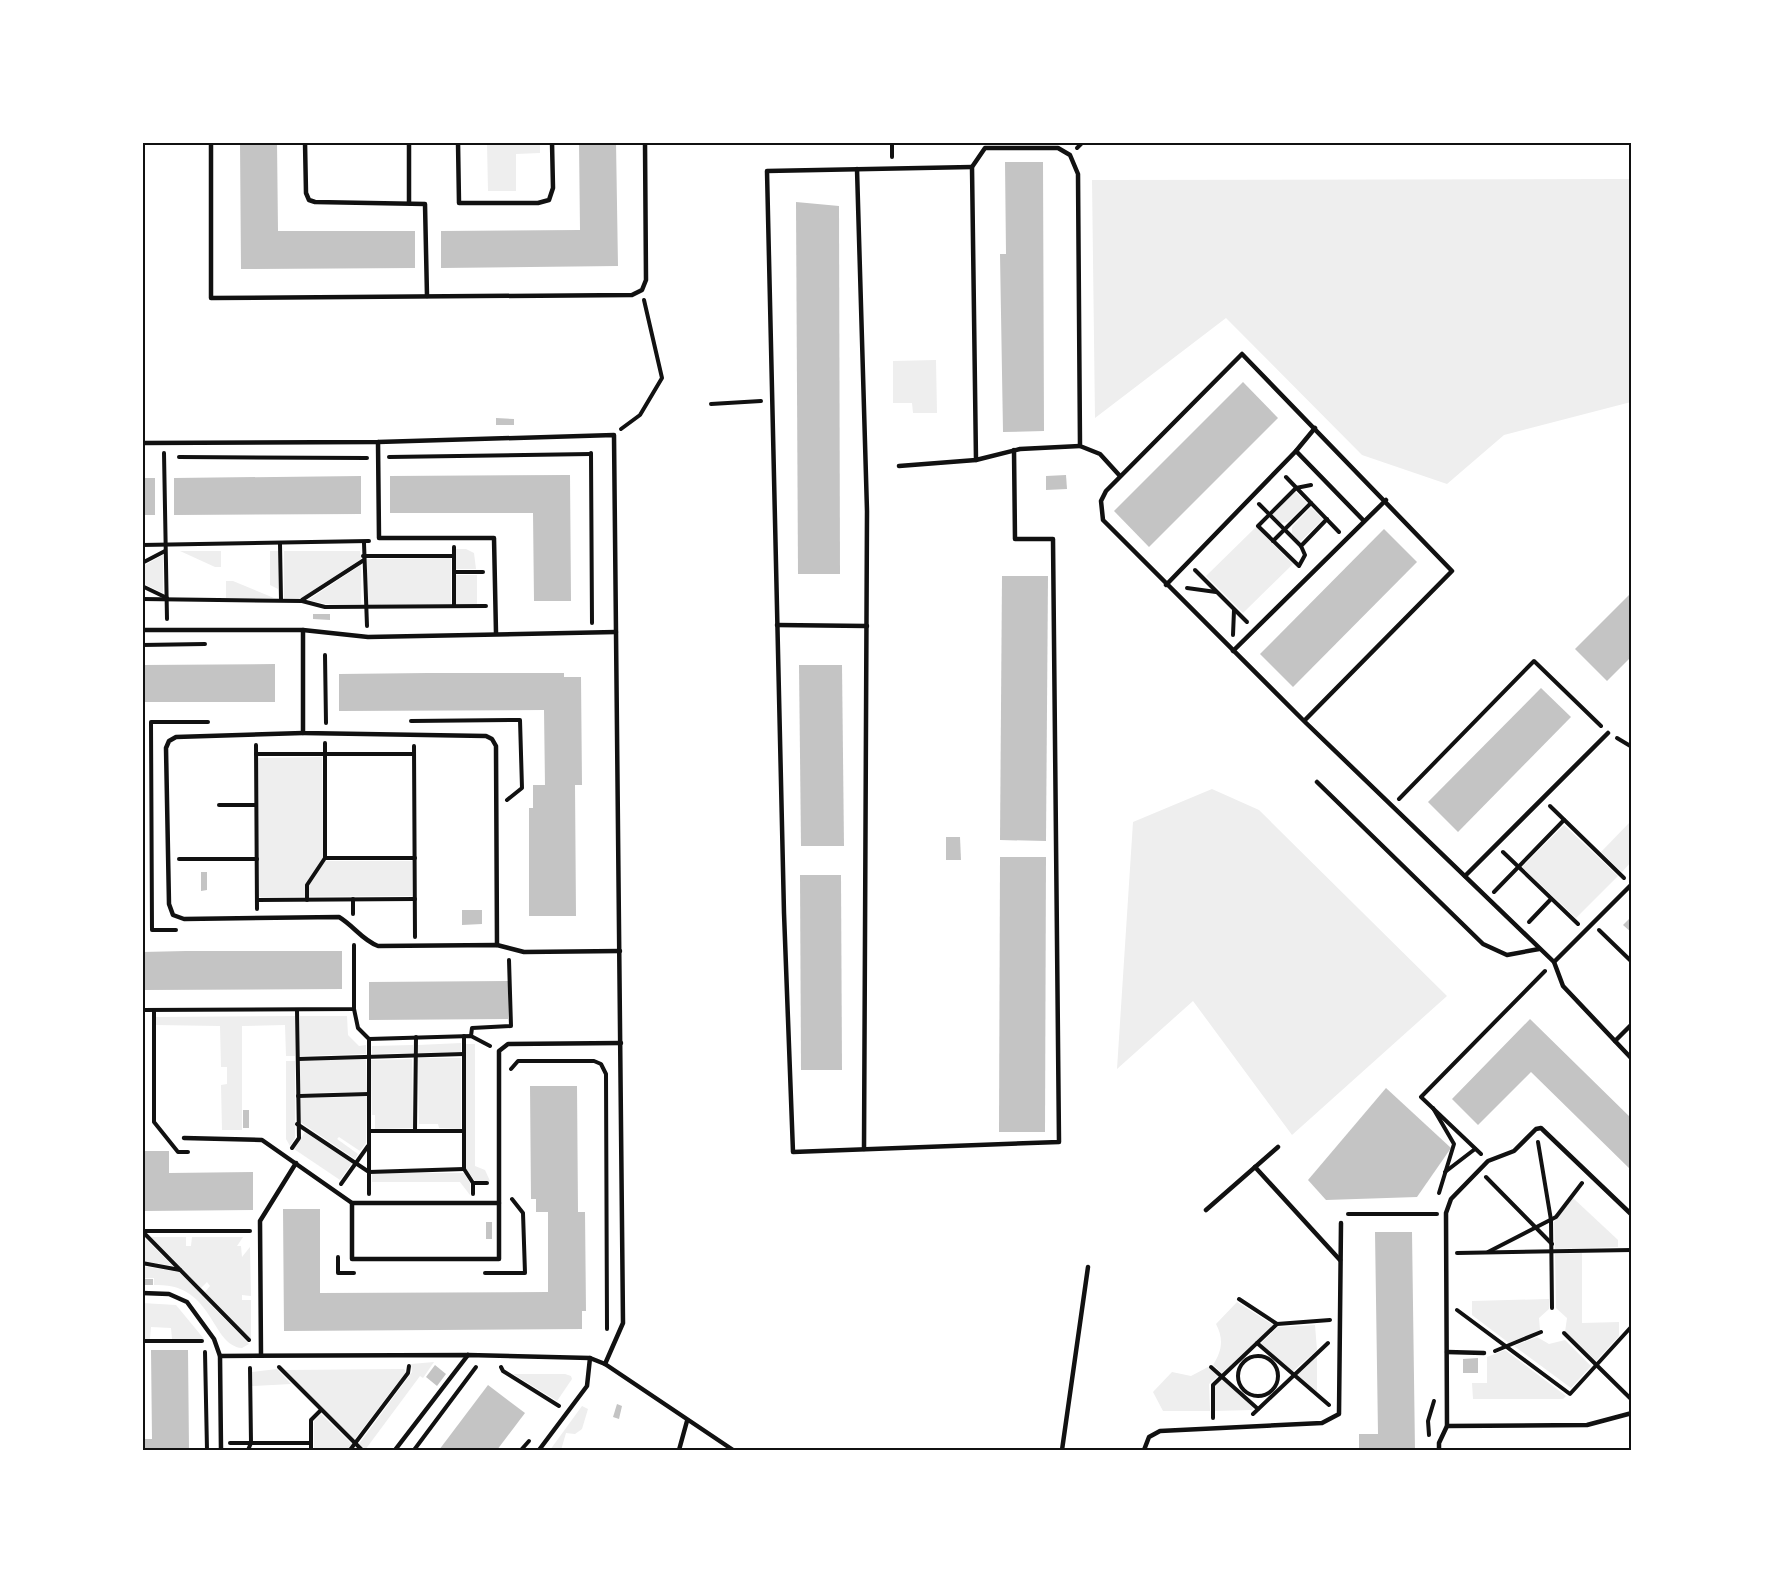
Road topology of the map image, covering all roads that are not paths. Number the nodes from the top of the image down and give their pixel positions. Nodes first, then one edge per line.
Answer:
1 (212, 142) edge
2 (305, 142) edge
3 (409, 142) edge
4 (458, 142) edge
5 (552, 142) edge
6 (645, 142) edge
7 (972, 167) junction
8 (858, 169) junction
9 (409, 203) junction
10 (427, 296) junction
11 (1315, 428) junction
12 (378, 442) junction
13 (142, 443) edge
14 (1080, 446) junction
15 (1014, 450) junction
16 (1296, 451) junction
17 (976, 460) junction
18 (899, 466) dead end
19 (1120, 476) junction
20 (1386, 500) junction
21 (1364, 521) junction
22 (1166, 585) junction
23 (777, 625) junction
24 (867, 626) junction
25 (142, 630) edge
26 (303, 630) junction
27 (616, 632) junction
28 (496, 633) junction
29 (1233, 651) junction
30 (1304, 721) junction
31 (303, 733) junction
32 (1608, 733) road end
33 (1317, 782) dead end
34 (1465, 876) junction
35 (1631, 884) edge
36 (497, 945) junction
37 (1539, 948) junction
38 (620, 951) junction
39 (1554, 962) junction
40 (1632, 1024) edge
41 (1614, 1041) junction
42 (621, 1043) junction
43 (1632, 1059) edge
44 (184, 1138) dead end
45 (1278, 1147) dead end
46 (864, 1149) junction
47 (296, 1163) junction
48 (1255, 1167) junction
49 (352, 1203) junction
50 (499, 1203) junction
51 (1206, 1210) dead end
52 (1632, 1215) edge
53 (1341, 1223) road end
54 (1340, 1261) junction
55 (1088, 1267) dead end
56 (142, 1293) edge
57 (1447, 1352) junction
58 (1484, 1353) road end
59 (261, 1355) junction
60 (468, 1355) junction
61 (220, 1356) junction
62 (590, 1358) junction
63 (605, 1364) junction
64 (1632, 1413) edge
65 (687, 1421) junction
66 (1447, 1426) junction
67 (221, 1450) edge
68 (395, 1450) edge
69 (539, 1450) edge
70 (679, 1450) edge
71 (733, 1450) edge
72 (1062, 1450) edge
73 (1144, 1450) edge
74 (1439, 1450) edge

1 - 10 lane
2 - 9 lane
3 - 9 lane
4 - 5 lane
6 - 10 lane
7 - 8 lane
7 - 14 lane
7 - 17 lane
8 - 23 lane
8 - 24 lane
9 - 10 lane
11 - 16 lane
11 - 19 lane
11 - 20 lane
12 - 13 lane
12 - 27 lane
12 - 28 lane
14 - 15 lane
14 - 19 lane
15 - 17 lane
15 - 46 lane
16 - 21 lane
16 - 22 lane
17 - 18 lane
19 - 22 lane
20 - 21 lane
20 - 30 lane
21 - 29 lane
22 - 29 lane
23 - 24 lane
23 - 46 lane
24 - 46 lane
25 - 26 lane
26 - 28 lane
26 - 31 lane
27 - 28 lane
27 - 38 lane
29 - 30 lane
30 - 34 lane
31 - 36 lane
31 - 36 lane
32 - 34 lane
33 - 37 lane
34 - 37 lane
35 - 39 lane
36 - 38 lane
37 - 39 lane
38 - 42 lane
39 - 41 lane
40 - 41 lane
41 - 43 lane
42 - 50 lane
42 - 63 lane
44 - 47 lane
45 - 48 lane
47 - 49 lane
47 - 59 lane
48 - 51 lane
48 - 54 lane
49 - 50 lane
49 - 50 lane
52 - 57 lane
53 - 54 lane
54 - 73 lane
55 - 72 lane
56 - 61 lane
57 - 58 lane
57 - 66 lane
59 - 60 lane
59 - 61 lane
60 - 62 lane
60 - 68 lane
61 - 67 lane
62 - 63 lane
62 - 69 lane
63 - 65 lane
64 - 66 lane
65 - 70 lane
65 - 71 lane
66 - 74 lane

